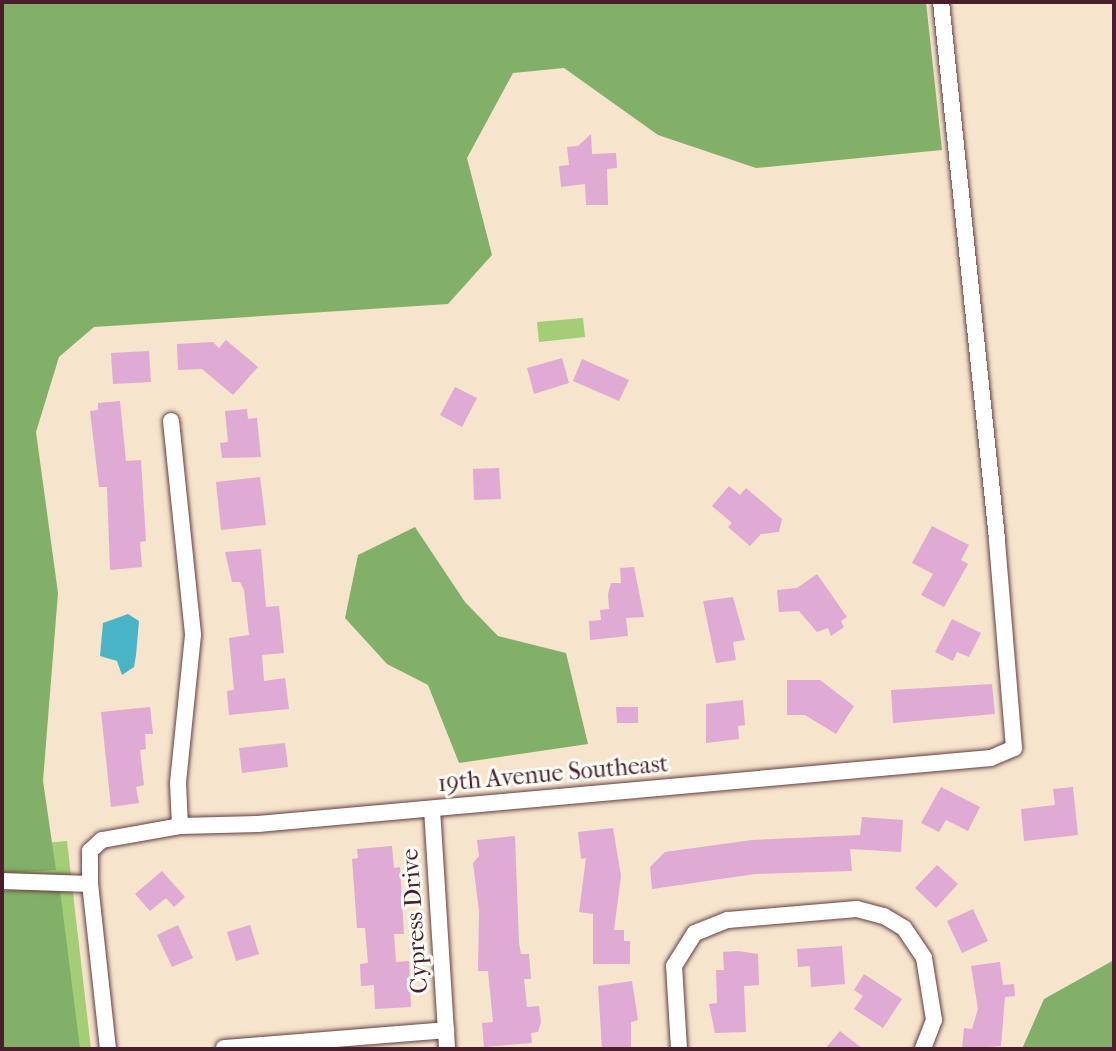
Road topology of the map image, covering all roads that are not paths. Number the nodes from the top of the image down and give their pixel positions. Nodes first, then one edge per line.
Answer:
1 (941, 2) edge
2 (171, 421) dead end
3 (432, 809) junction
4 (180, 826) junction
5 (2, 881) edge
6 (90, 884) junction
7 (446, 1030) junction
8 (224, 1048) edge
9 (108, 1049) edge
10 (447, 1049) edge
11 (679, 1049) edge
12 (923, 1049) edge

1 - 3 street, 19th Avenue Southeast
2 - 4 street
3 - 4 street, 19th Avenue Southeast
3 - 7 street, Cypress Drive
4 - 6 street, 19th Avenue Southeast
5 - 6 street
6 - 9 street
7 - 8 street
7 - 10 street, Cypress Drive
11 - 12 street

